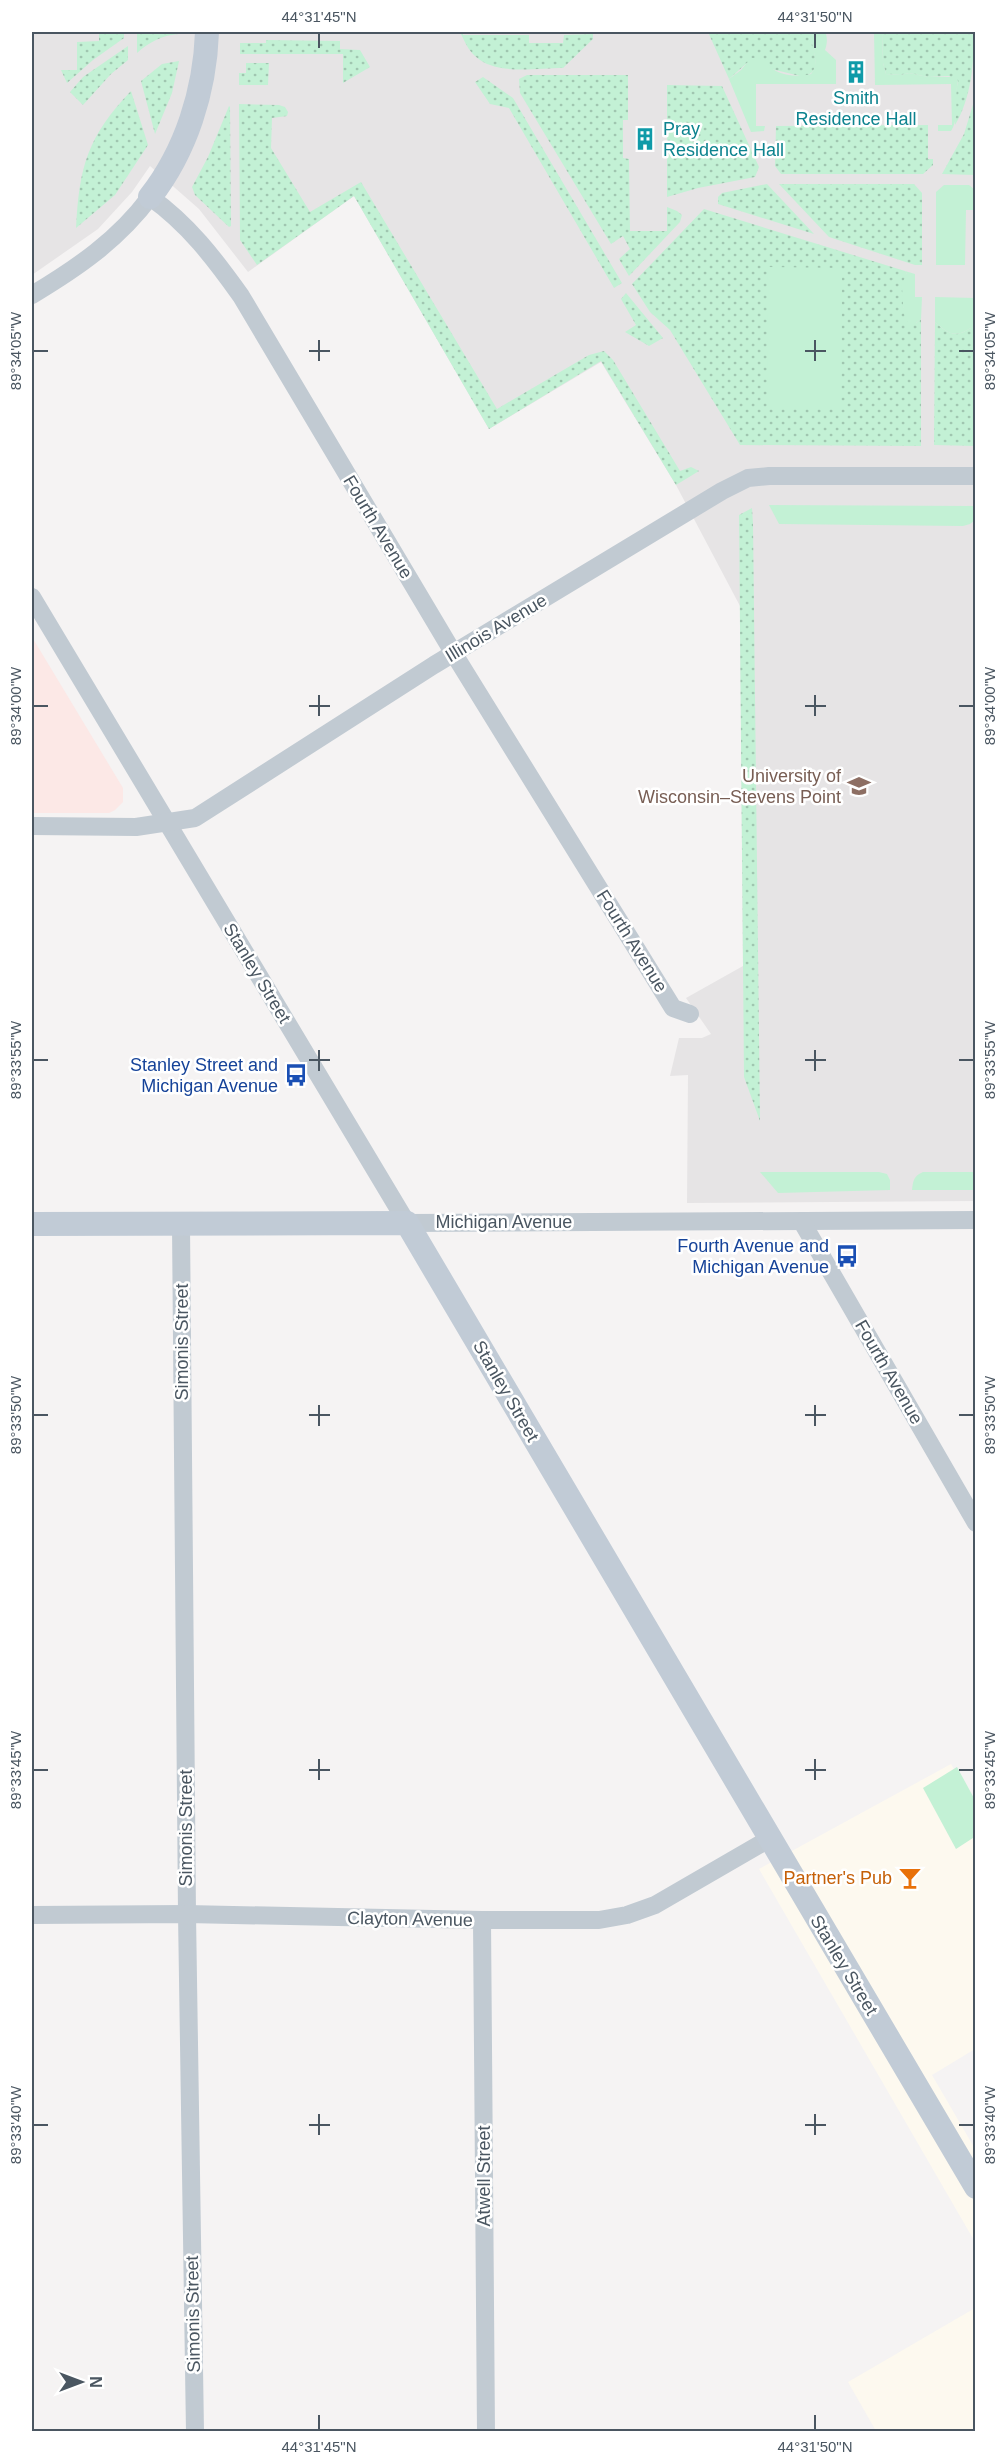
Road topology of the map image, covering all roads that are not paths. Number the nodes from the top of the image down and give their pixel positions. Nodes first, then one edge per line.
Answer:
1 (207, 32) edge
2 (150, 198) junction
3 (32, 295) edge
4 (975, 476) edge
5 (32, 597) edge
6 (454, 654) junction
7 (168, 823) junction
8 (32, 826) edge
9 (690, 1014) dead end
10 (975, 1220) edge
11 (802, 1222) junction
12 (407, 1223) junction
13 (32, 1224) edge
14 (181, 1225) junction
15 (975, 1523) edge
16 (769, 1839) junction
17 (187, 1914) junction
18 (32, 1915) edge
19 (482, 1920) junction
20 (975, 2187) edge
21 (195, 2432) edge
22 (486, 2432) edge

1 - 2 street
2 - 3 street
2 - 6 street, Fourth Avenue
4 - 6 street, Illinois Avenue
5 - 7 street, Stanley Street
6 - 7 street, Illinois Avenue
6 - 9 street, Fourth Avenue
7 - 8 street, Illinois Avenue
7 - 12 street, Stanley Street
10 - 11 street, Michigan Avenue
11 - 12 street, Michigan Avenue
11 - 15 street, Fourth Avenue
12 - 14 street, Michigan Avenue
12 - 16 street, Stanley Street
13 - 14 street, Michigan Avenue
14 - 17 street, Simonis Street
16 - 19 street, Clayton Avenue
16 - 20 street, Stanley Street
17 - 18 street, Clayton Avenue
17 - 19 street, Clayton Avenue
17 - 21 street, Simonis Street
19 - 22 street, Atwell Street

